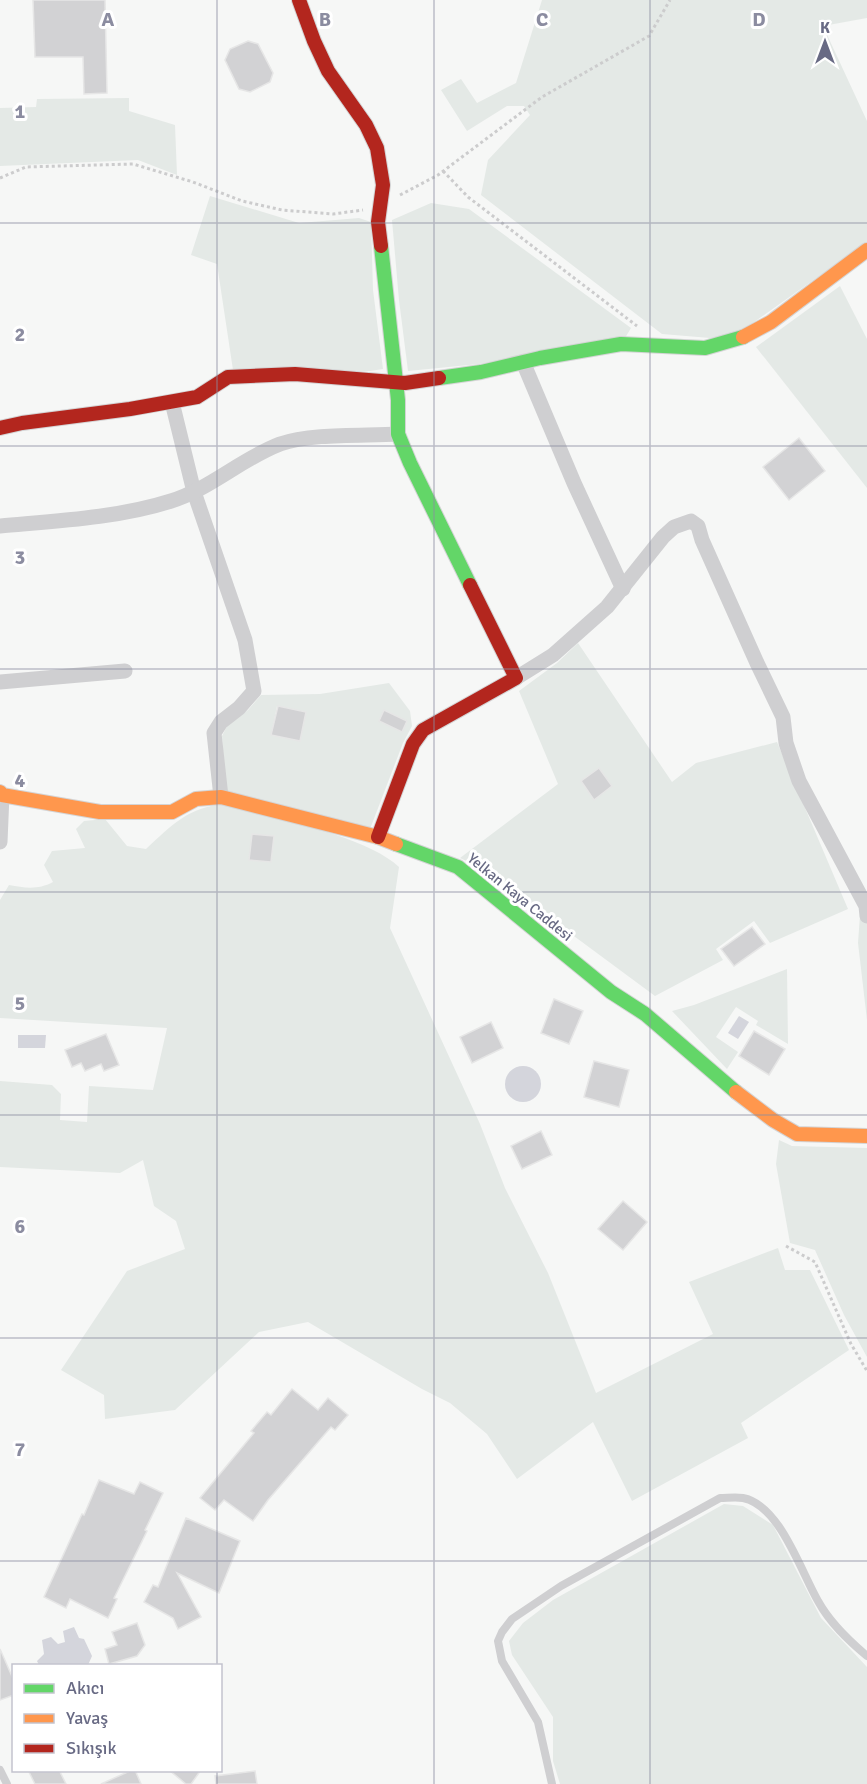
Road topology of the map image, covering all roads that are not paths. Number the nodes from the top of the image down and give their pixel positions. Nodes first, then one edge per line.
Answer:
1 (300, 0) edge
2 (867, 250) edge
3 (523, 362) junction
4 (396, 381) junction
5 (172, 402) junction
6 (0, 428) edge
7 (398, 434) junction
8 (194, 492) junction
9 (0, 526) edge
10 (623, 589) junction
11 (125, 672) dead end
12 (516, 678) junction
13 (0, 682) edge
14 (1, 794) edge
15 (221, 797) junction
16 (378, 837) junction
17 (0, 842) edge
18 (867, 916) edge
19 (867, 1136) edge
20 (867, 1656) edge
21 (0, 1770) edge
22 (7, 1784) edge
23 (552, 1784) edge

1 - 4 street
2 - 3 street
3 - 4 street
3 - 10 street
4 - 5 street
4 - 7 street
5 - 6 street
5 - 8 street
7 - 8 street
7 - 12 street
8 - 9 street
8 - 15 street
10 - 12 street
10 - 18 street
11 - 13 street
12 - 16 street
14 - 15 street, Yelkan Kaya Caddesi
14 - 17 street
15 - 16 street, Yelkan Kaya Caddesi
16 - 19 street, Yelkan Kaya Caddesi
20 - 23 lane
21 - 22 lane

